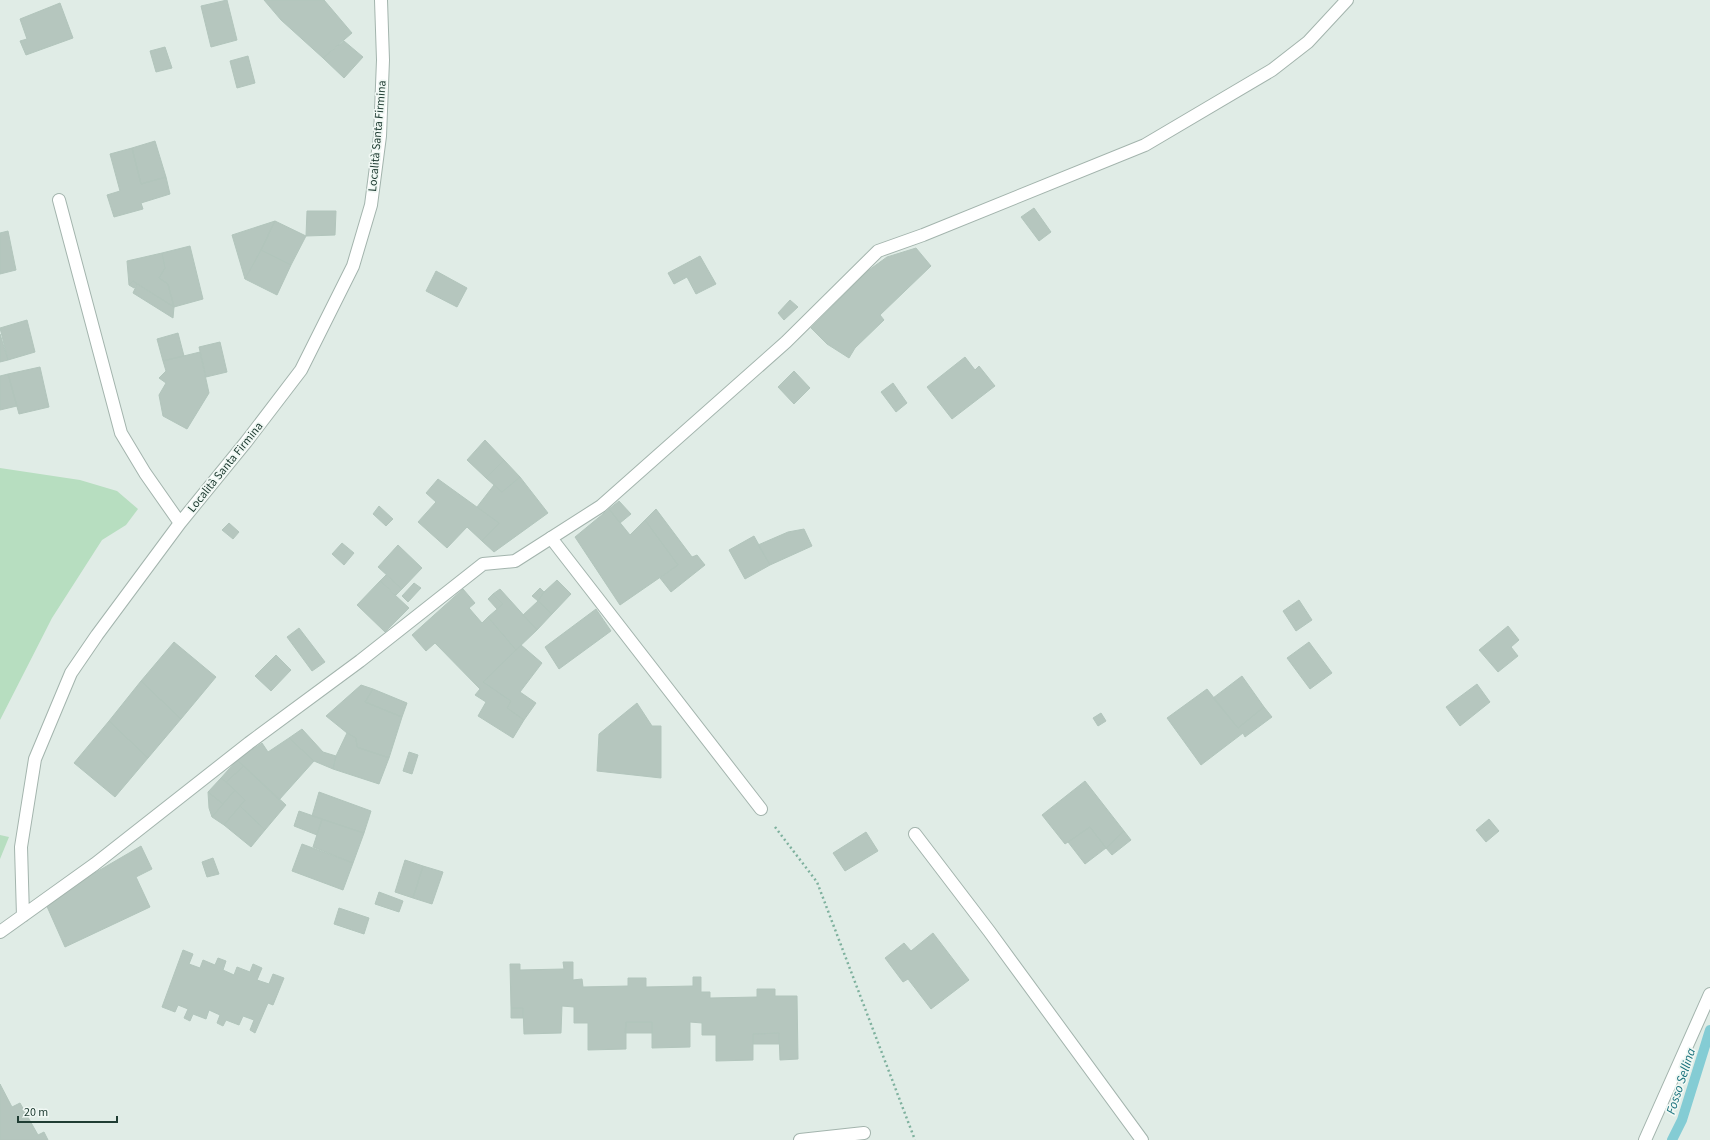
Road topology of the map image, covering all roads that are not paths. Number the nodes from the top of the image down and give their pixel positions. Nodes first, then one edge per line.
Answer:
1 (381, 0) edge
2 (1347, 0) edge
3 (59, 200) dead end
4 (180, 523) junction
5 (551, 538) junction
6 (761, 809) road end
7 (915, 834) dead end
8 (23, 916) junction
9 (0, 932) edge
10 (1710, 994) edge
11 (864, 1133) dead end
12 (800, 1140) edge
13 (1142, 1140) edge
14 (1645, 1140) edge

1 - 4 street, Località Santa Firmina
2 - 5 street
3 - 4 street
4 - 8 street, Località Santa Firmina
5 - 6 street
5 - 8 street
7 - 13 street
8 - 9 street
10 - 14 street
11 - 12 street

